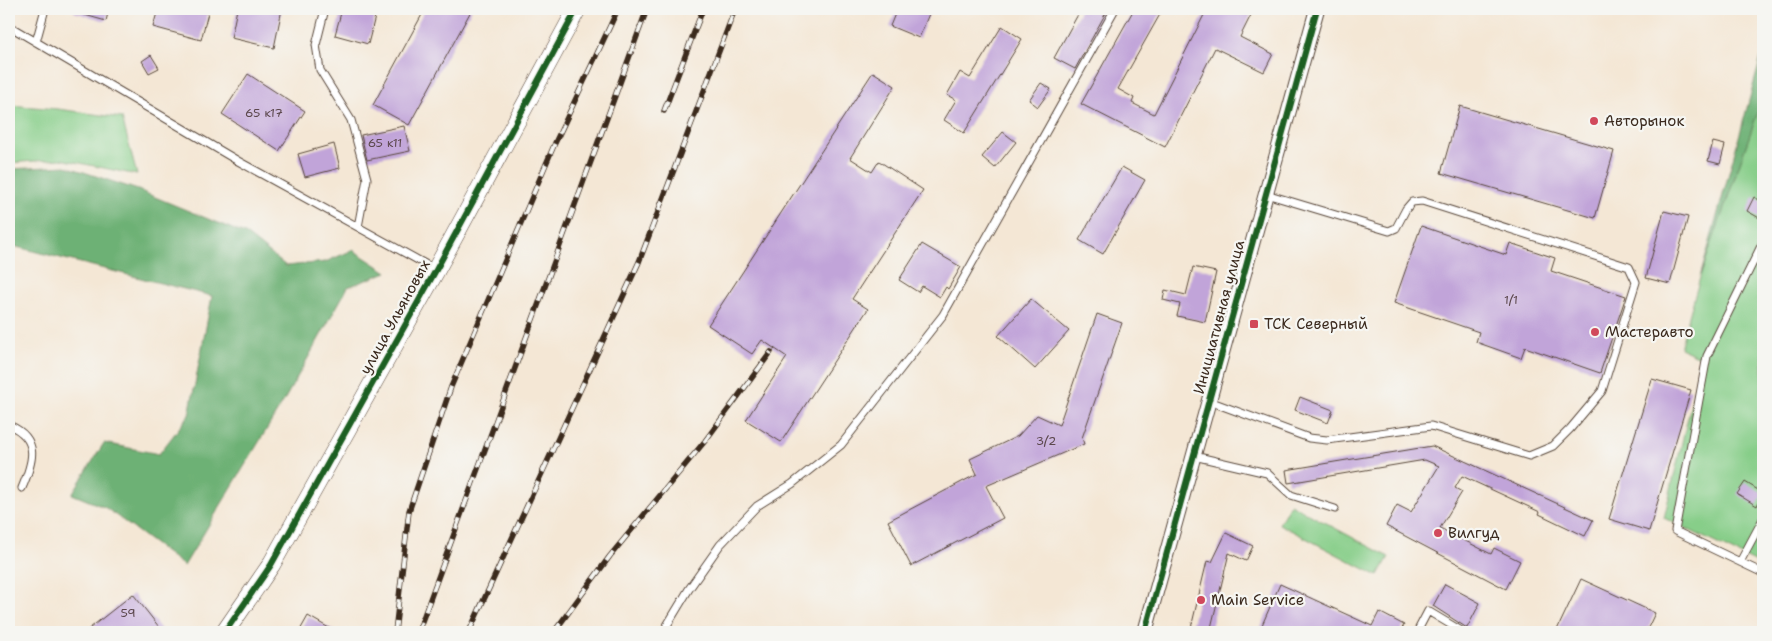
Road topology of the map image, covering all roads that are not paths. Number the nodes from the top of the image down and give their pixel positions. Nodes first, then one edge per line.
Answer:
1 (45, 9) edge
2 (325, 9) edge
3 (577, 9) edge
4 (1115, 9) edge
5 (1317, 9) edge
6 (9, 26) edge
7 (36, 42) junction
8 (1266, 194) junction
9 (358, 227) junction
10 (1763, 242) edge
11 (436, 270) junction
12 (1209, 401) junction
13 (9, 425) edge
14 (1194, 456) junction
15 (22, 488) dead end
16 (1335, 509) dead end
17 (1763, 519) edge
18 (1740, 562) junction
19 (1763, 574) edge
20 (225, 632) edge
21 (663, 632) edge
22 (1145, 632) edge
23 (1417, 632) edge
24 (1463, 632) edge

1 - 7 lane
2 - 9 lane
3 - 11 street, улица Ульяновых
4 - 21 lane
5 - 8 street, Инициативная улица
6 - 7 lane
7 - 9 lane
8 - 12 street, Инициативная улица
8 - 12 lane
9 - 11 lane
10 - 18 lane
11 - 20 street, улица Ульяновых
12 - 14 street, Инициативная улица
13 - 15 lane
14 - 16 lane
14 - 22 street, Инициативная улица
17 - 18 lane
18 - 19 lane
23 - 24 lane

